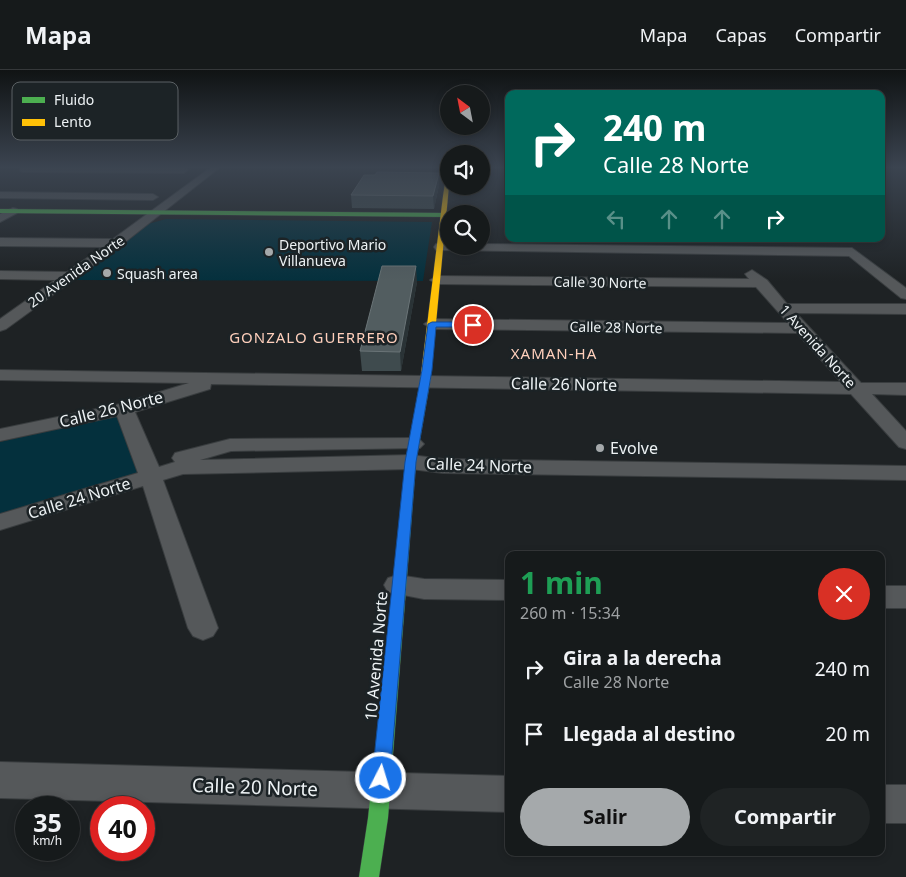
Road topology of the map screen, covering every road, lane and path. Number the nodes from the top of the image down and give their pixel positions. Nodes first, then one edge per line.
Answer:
1 (166, 206) edge
2 (155, 214) junction
3 (4, 215) edge
4 (440, 217) edge
5 (0, 242) edge
6 (116, 243) junction
7 (440, 247) edge
8 (490, 248) edge
9 (728, 251) junction
10 (0, 275) edge
11 (70, 276) junction
12 (437, 280) junction
13 (762, 283) junction
14 (906, 295) edge
15 (783, 308) junction
16 (906, 309) edge
17 (4, 320) edge
18 (432, 324) junction
19 (799, 328) junction
20 (0, 375) edge
21 (221, 379) junction
22 (425, 381) junction
23 (856, 387) junction
24 (906, 389) edge
25 (124, 409) junction
26 (0, 435) edge
27 (906, 443) edge
28 (412, 453) junction
29 (149, 472) junction
30 (906, 473) edge
31 (0, 522) edge
32 (398, 585) junction
33 (505, 590) edge
34 (885, 597) edge
35 (906, 597) edge
36 (203, 628) dead end
37 (0, 780) edge
38 (396, 792) junction
39 (505, 794) edge
40 (885, 804) edge
41 (906, 804) edge
42 (369, 877) edge

1 - 2 street
2 - 3 street
2 - 4 street
2 - 6 street, 20 Avenida Norte
5 - 6 street
6 - 11 street, 20 Avenida Norte
7 - 12 street, 10 Avenida Norte
8 - 9 street
9 - 13 street, 1 Avenida Norte
9 - 14 street
10 - 11 street
11 - 17 street, 20 Avenida Norte
12 - 13 street, Calle 30 Norte
12 - 18 street, 10 Avenida Norte
13 - 15 street, 1 Avenida Norte
15 - 16 street
15 - 19 street, 1 Avenida Norte
18 - 19 street, Calle 28 Norte
18 - 22 street, 10 Avenida Norte
19 - 23 street, 1 Avenida Norte
20 - 21 street, Calle 26 Norte
21 - 22 street, Calle 26 Norte
21 - 25 street, Calle 26 Norte
22 - 23 street, Calle 26 Norte
22 - 28 street, 10 Avenida Norte
23 - 24 street, Calle 26 Norte
23 - 27 street, 1 Avenida Norte
25 - 26 street, Calle 26 Norte
25 - 29 street
28 - 29 street, Calle 24 Norte
28 - 30 street, Calle 24 Norte
28 - 32 street, 10 Avenida Norte
29 - 31 street, Calle 24 Norte
29 - 36 street
32 - 33 street
32 - 38 street, 10 Avenida Norte
34 - 35 street
37 - 38 street, Calle 20 Norte
38 - 39 street, Calle 20 Norte
38 - 42 street, 10 Avenida Norte
40 - 41 street

